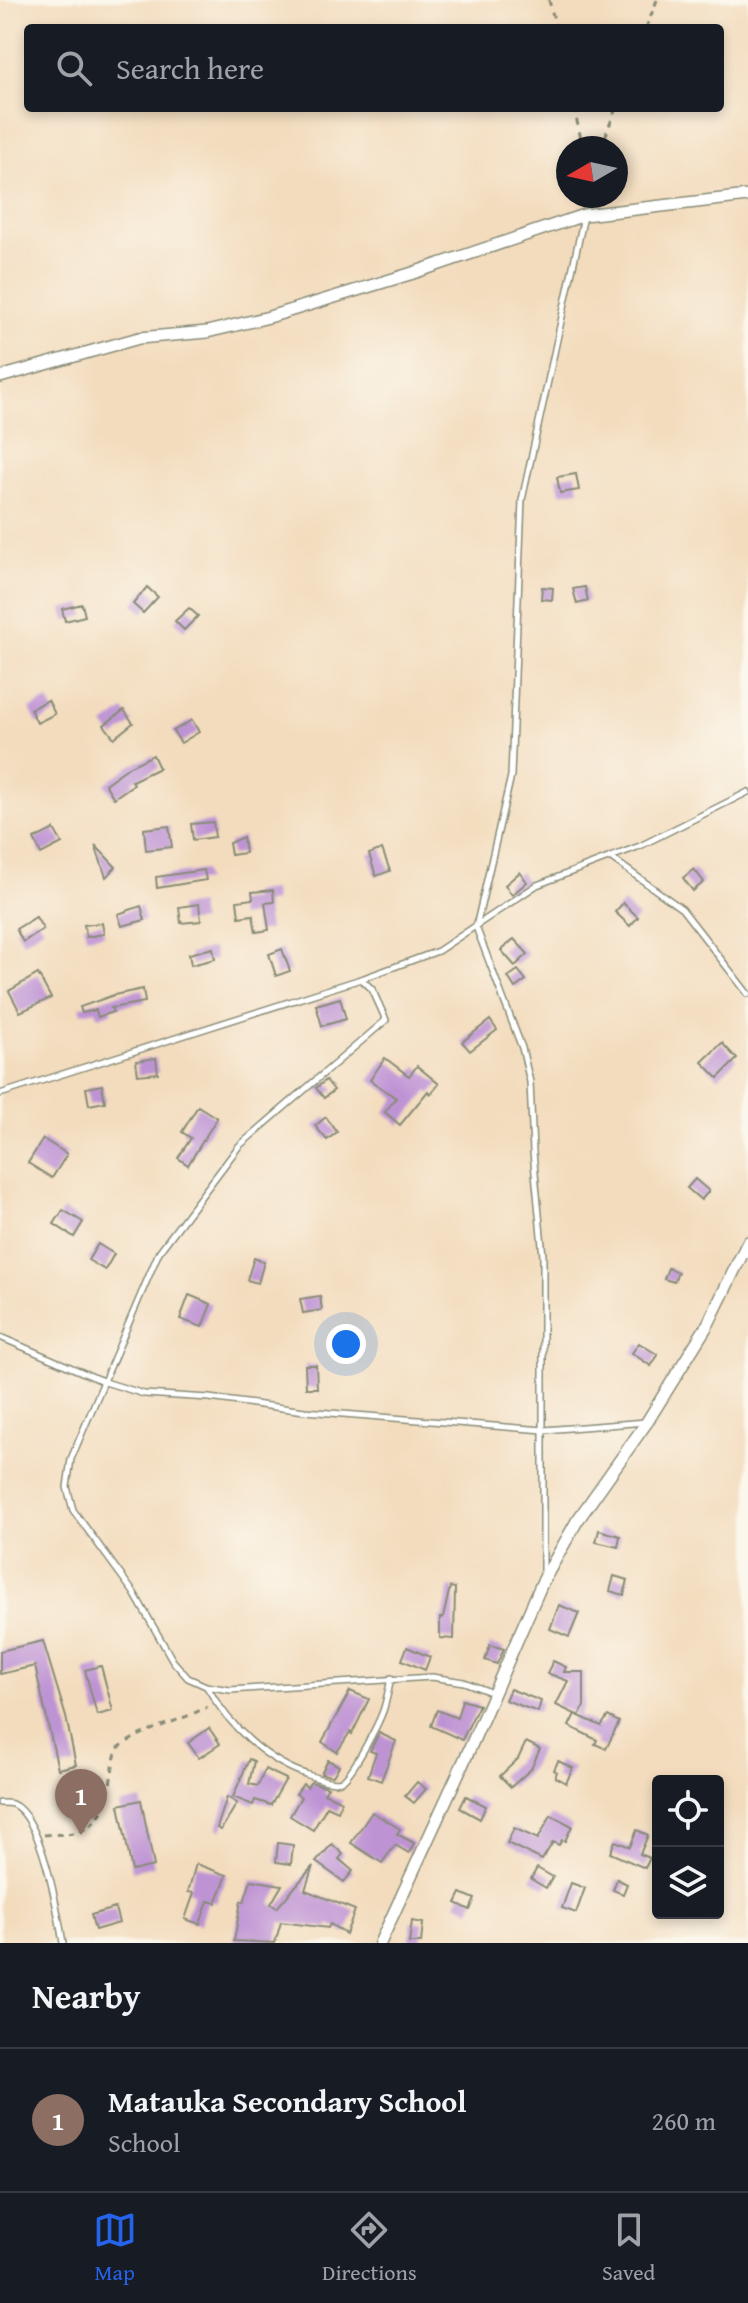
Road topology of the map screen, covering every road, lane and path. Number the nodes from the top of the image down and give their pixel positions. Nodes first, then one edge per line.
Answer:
1 (549, 0) edge
2 (657, 0) edge
3 (555, 24) edge
4 (648, 24) edge
5 (575, 112) edge
6 (614, 112) edge
7 (580, 136) edge
8 (606, 136) edge
9 (748, 196) edge
10 (584, 215) junction
11 (0, 377) edge
12 (748, 792) edge
13 (609, 856) junction
14 (476, 927) junction
15 (361, 979) junction
16 (748, 994) edge
17 (0, 1094) edge
18 (748, 1242) edge
19 (0, 1337) edge
20 (105, 1382) junction
21 (647, 1422) junction
22 (544, 1430) junction
23 (542, 1583) junction
24 (391, 1678) junction
25 (206, 1686) junction
26 (494, 1693) junction
27 (216, 1702) junction
28 (0, 1803) edge
29 (36, 1836) junction
30 (63, 1943) edge
31 (380, 1943) edge

1 - 3 path
2 - 4 path
5 - 7 path
6 - 8 path
9 - 10 street
10 - 11 street
10 - 14 lane
12 - 13 lane
13 - 14 lane
13 - 16 lane
14 - 15 lane
14 - 22 lane
15 - 17 lane
15 - 20 lane
18 - 21 street
19 - 20 lane
20 - 22 lane
20 - 25 lane
21 - 22 lane
21 - 23 street
22 - 23 lane
23 - 26 street
24 - 25 lane
24 - 26 lane
24 - 27 lane
25 - 27 lane
26 - 31 street
27 - 29 path
28 - 29 lane
29 - 30 lane

